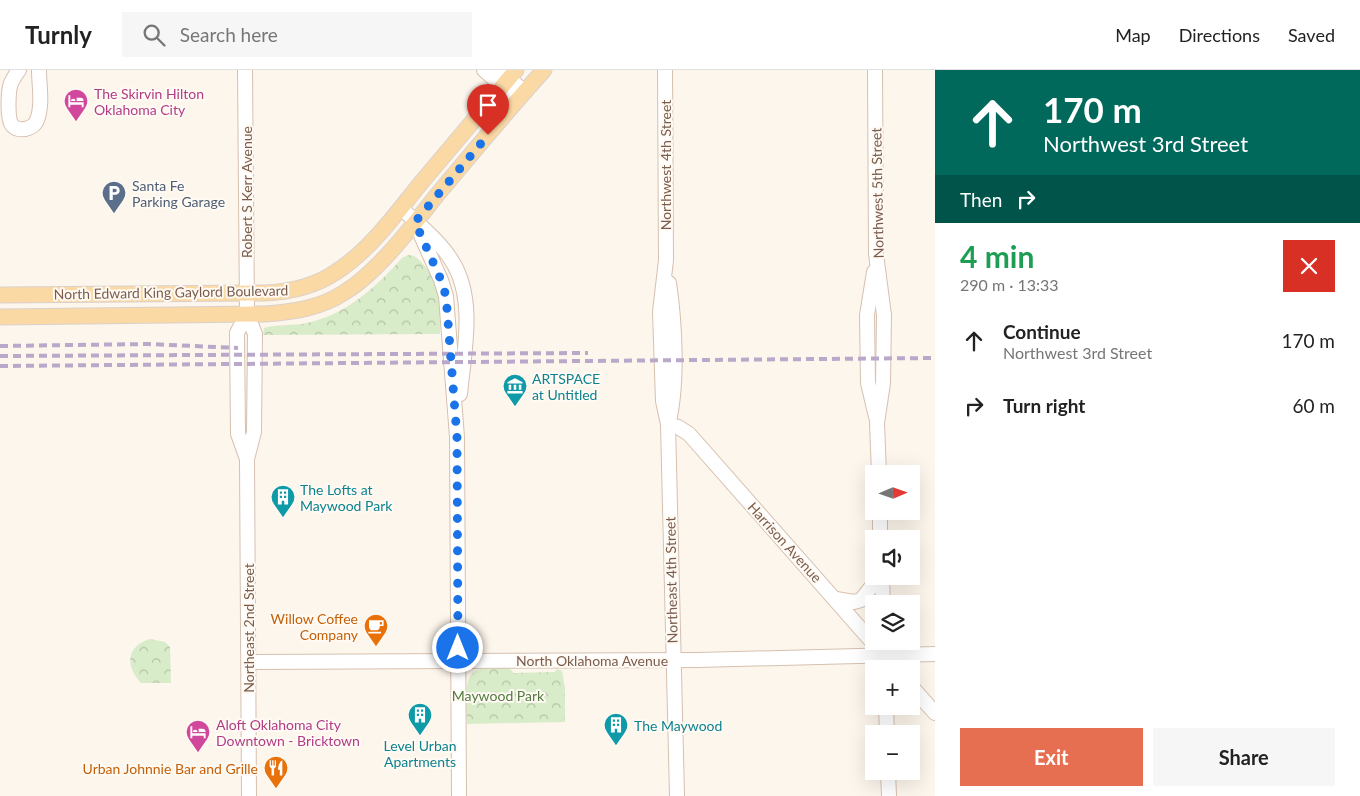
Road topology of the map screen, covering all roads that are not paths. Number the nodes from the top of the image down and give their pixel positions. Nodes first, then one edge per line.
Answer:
1 (19, 70) edge
2 (39, 70) edge
3 (245, 70) edge
4 (484, 70) edge
5 (544, 70) edge
6 (665, 70) edge
7 (875, 70) edge
8 (507, 76) edge
9 (521, 96) junction
10 (401, 208) junction
11 (415, 222) junction
12 (876, 254) junction
13 (246, 293) junction
14 (0, 295) edge
15 (78, 295) junction
16 (247, 314) junction
17 (0, 317) edge
18 (66, 317) junction
19 (877, 423) junction
20 (668, 424) junction
21 (457, 437) junction
22 (879, 465) edge
23 (874, 585) edge
24 (836, 599) junction
25 (935, 654) edge
26 (673, 660) junction
27 (883, 660) edge
28 (898, 660) edge
29 (458, 661) junction
30 (249, 662) junction
31 (865, 662) edge
32 (920, 696) edge
33 (935, 713) edge
34 (888, 780) edge
35 (249, 796) edge
36 (459, 796) edge
37 (677, 796) edge
38 (888, 796) edge

1 - 2 street
3 - 13 street, Robert S Kerr Avenue
4 - 8 street
5 - 9 main road, North Edward King Gaylord Boulevard
6 - 20 street, Northwest 4th Street
7 - 12 street, Northwest 5th Street
8 - 9 street
8 - 10 main road, North Edward King Gaylord Boulevard
9 - 11 main road, North Edward King Gaylord Boulevard
10 - 11 street
10 - 13 main road, North Edward King Gaylord Boulevard
11 - 16 main road, North Edward King Gaylord Boulevard
11 - 21 street
11 - 21 street
12 - 19 street, Northwest 5th Street
12 - 19 street
13 - 15 main road, North Edward King Gaylord Boulevard
13 - 16 street, Robert S Kerr Avenue
14 - 15 main road, North Edward King Gaylord Boulevard
15 - 18 main road
16 - 18 main road, North Edward King Gaylord Boulevard
16 - 30 street, Northeast 2nd Street
17 - 18 main road, North Edward King Gaylord Boulevard
19 - 22 street
20 - 24 street, Harrison Avenue
20 - 26 street, Northeast 4th Street
21 - 29 street
23 - 24 street
24 - 27 street, Harrison Avenue
25 - 28 street, North Oklahoma Avenue
26 - 29 street, North Oklahoma Avenue
26 - 31 street, North Oklahoma Avenue
26 - 37 street, Northeast 4th Street
29 - 30 street, North Oklahoma Avenue
29 - 36 street
30 - 35 street, Northeast 2nd Street
32 - 33 street
34 - 38 street

